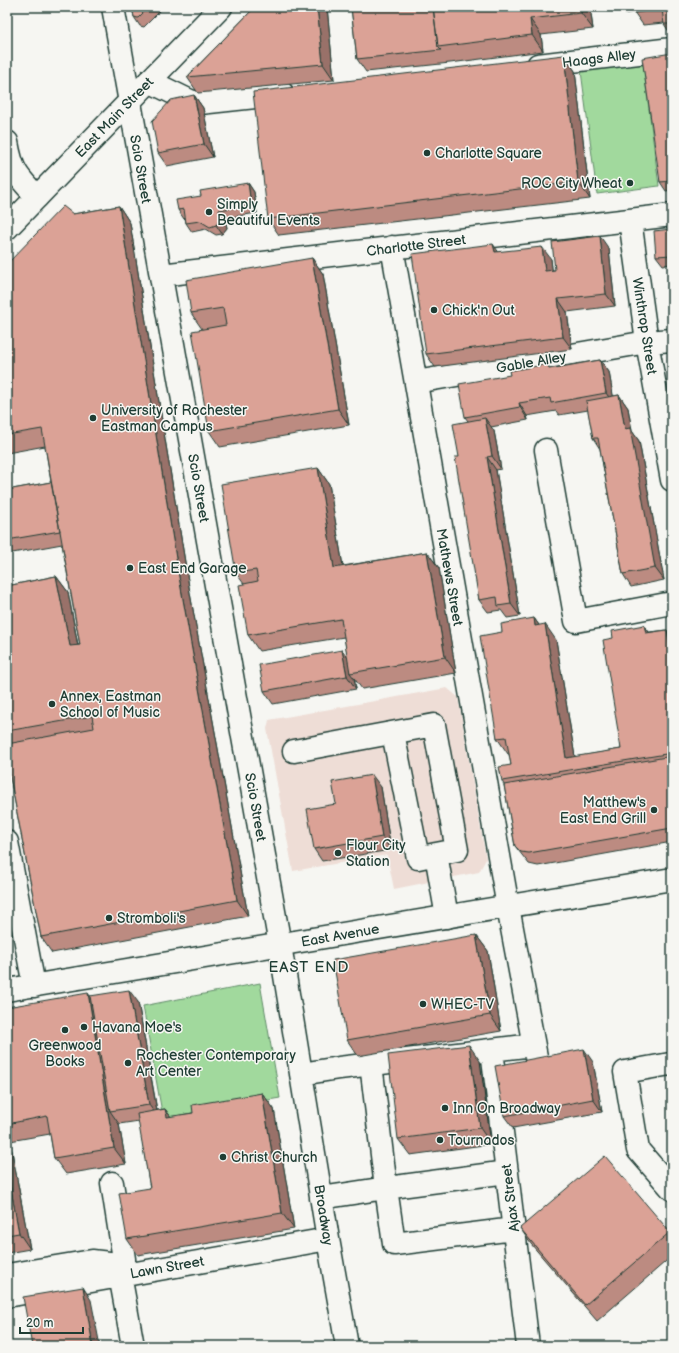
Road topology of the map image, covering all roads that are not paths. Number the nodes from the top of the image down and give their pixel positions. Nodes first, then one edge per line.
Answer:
1 (112, 7) edge
2 (221, 7) edge
3 (672, 49) edge
4 (522, 66) edge
5 (149, 81) junction
6 (302, 91) edge
7 (129, 102) junction
8 (7, 142) edge
9 (36, 197) junction
10 (672, 215) edge
11 (630, 220) junction
12 (7, 228) edge
13 (392, 247) junction
14 (160, 275) junction
15 (672, 340) edge
16 (647, 342) junction
17 (416, 382) junction
18 (546, 450) dead end
19 (670, 459) edge
20 (672, 480) edge
21 (672, 603) edge
22 (393, 733) junction
23 (294, 750) dead end
24 (7, 842) edge
25 (436, 854) junction
26 (672, 879) edge
27 (508, 907) junction
28 (447, 917) junction
29 (280, 945) junction
30 (34, 986) junction
31 (7, 990) edge
32 (492, 1050) junction
33 (371, 1064) junction
34 (672, 1065) edge
35 (301, 1074) junction
36 (507, 1172) junction
37 (112, 1183) dead end
38 (386, 1188) junction
39 (672, 1189) edge
40 (321, 1198) junction
41 (514, 1229) junction
42 (328, 1239) junction
43 (119, 1270) junction
44 (7, 1275) edge
45 (7, 1296) edge
46 (341, 1319) junction
47 (133, 1346) edge
48 (347, 1346) edge
49 (354, 1346) edge
50 (528, 1346) edge

1 - 7 street, Scio Street
2 - 5 street, East Main Street
3 - 4 street, Haags Alley
5 - 6 street
5 - 7 street, East Main Street
7 - 9 street, East Main Street
7 - 14 street, Scio Street
8 - 9 street
9 - 12 street, East Main Street
10 - 11 street, Charlotte Street
11 - 13 street, Charlotte Street
11 - 16 street, Winthrop Street
13 - 14 street, Charlotte Street
13 - 17 street, Mathews Street
14 - 29 street, Scio Street
15 - 16 street, Gable Alley
16 - 17 street, Gable Alley
16 - 19 street, Winthrop Street
17 - 27 street, Mathews Street
18 - 21 street
19 - 20 street, Winthrop Street
22 - 23 street
22 - 25 street
22 - 25 street
24 - 30 street
25 - 28 street
26 - 27 street, East Avenue
27 - 28 street, East Avenue
27 - 32 street, Mathews Street
28 - 29 street, East Avenue
29 - 30 street, East Avenue
29 - 35 street, Broadway
30 - 31 street, East Avenue
32 - 33 street
32 - 36 street, Ajax Street
33 - 35 street
33 - 38 street
34 - 39 street
35 - 40 street, Broadway
36 - 38 street
36 - 41 street, Ajax Street
37 - 43 street
38 - 40 street
38 - 41 street
40 - 42 street, Broadway
41 - 50 street, Ajax Street
42 - 43 street, Lawn Street
42 - 46 street, Broadway
43 - 44 street
43 - 45 street, Lawn Street
43 - 47 street
46 - 48 street, Broadway
46 - 49 street, Broadway

